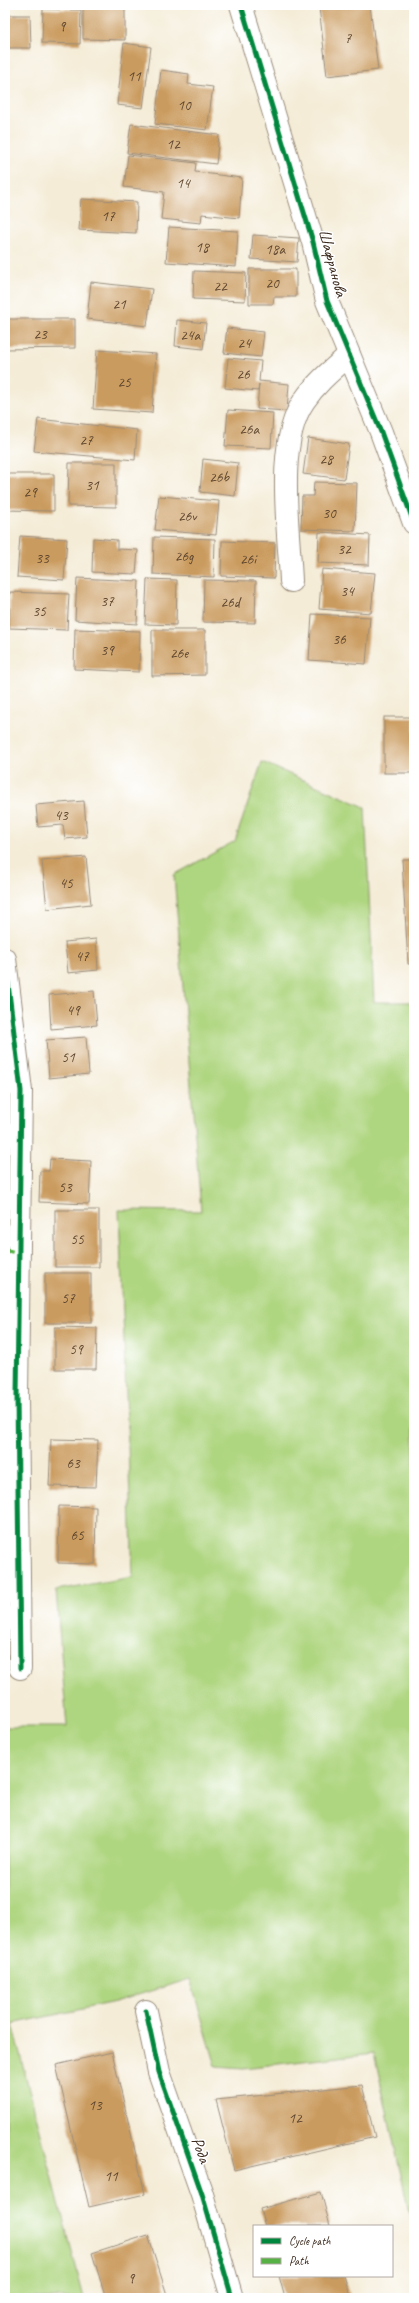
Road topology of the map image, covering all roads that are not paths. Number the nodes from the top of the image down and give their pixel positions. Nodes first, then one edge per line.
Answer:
1 (241, 5) edge
2 (348, 356) junction
3 (414, 523) edge
4 (291, 580) dead end
5 (5, 960) edge
6 (20, 1668) dead end
7 (146, 2011) dead end
8 (232, 2298) edge

1 - 2 street, Шафранова
2 - 3 street, Шафранова
2 - 4 street
5 - 6 street
7 - 8 street, Рода

